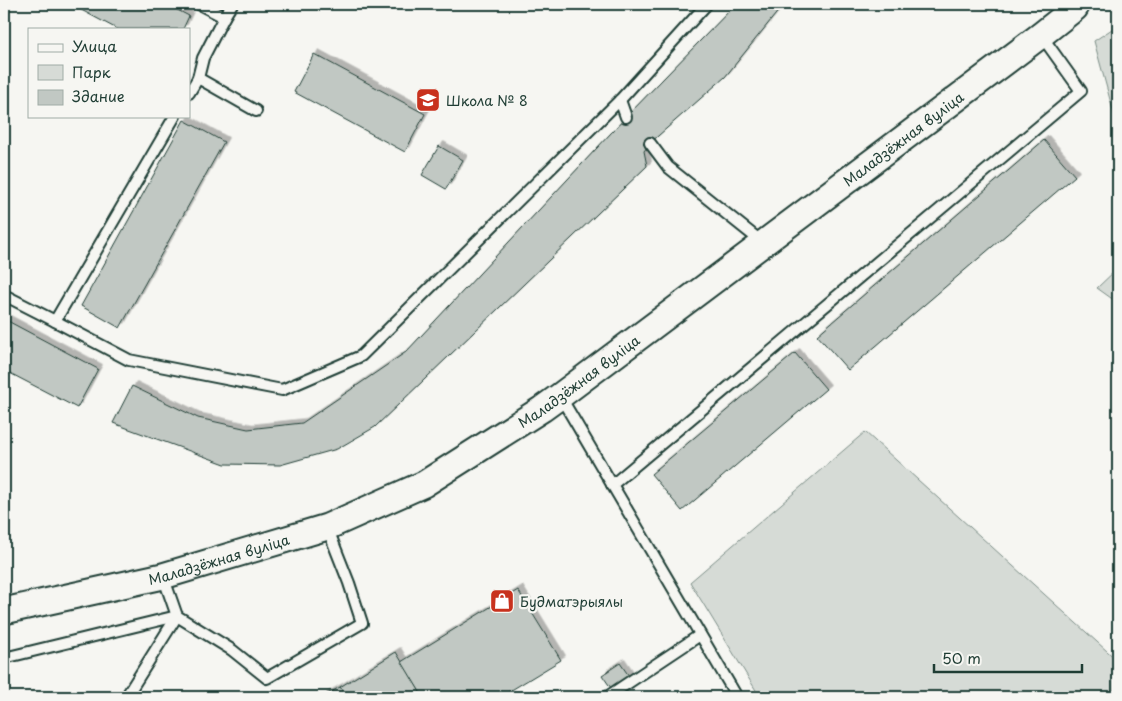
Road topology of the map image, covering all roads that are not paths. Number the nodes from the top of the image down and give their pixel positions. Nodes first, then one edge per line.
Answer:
1 (199, 4) edge
2 (232, 4) edge
3 (707, 4) edge
4 (1077, 4) edge
5 (224, 17) junction
6 (1041, 35) junction
7 (198, 78) junction
8 (190, 91) edge
9 (620, 100) junction
10 (256, 111) dead end
11 (626, 117) dead end
12 (174, 118) edge
13 (650, 143) dead end
14 (763, 243) junction
15 (4, 295) edge
16 (55, 321) junction
17 (560, 396) junction
18 (612, 485) junction
19 (327, 527) junction
20 (163, 576) junction
21 (4, 611) edge
22 (177, 616) junction
23 (700, 635) junction
24 (4, 658) edge
25 (126, 697) edge
26 (607, 697) edge
27 (737, 697) edge

1 - 5 lane
2 - 5 lane
3 - 9 lane
4 - 6 street, Маладзёжная вуліца
5 - 7 lane
6 - 14 street, Маладзёжная вуліца
6 - 18 lane
7 - 8 lane
7 - 10 lane
9 - 11 lane
9 - 16 lane
12 - 16 lane
13 - 14 lane
14 - 17 street, Маладзёжная вуліца
15 - 16 lane
17 - 18 lane
17 - 19 street, Маладзёжная вуліца
18 - 23 lane
19 - 20 street, Маладзёжная вуліца
19 - 22 lane
20 - 21 street, Маладзёжная вуліца
20 - 22 lane
22 - 24 lane
22 - 25 lane
23 - 26 lane
23 - 27 lane

